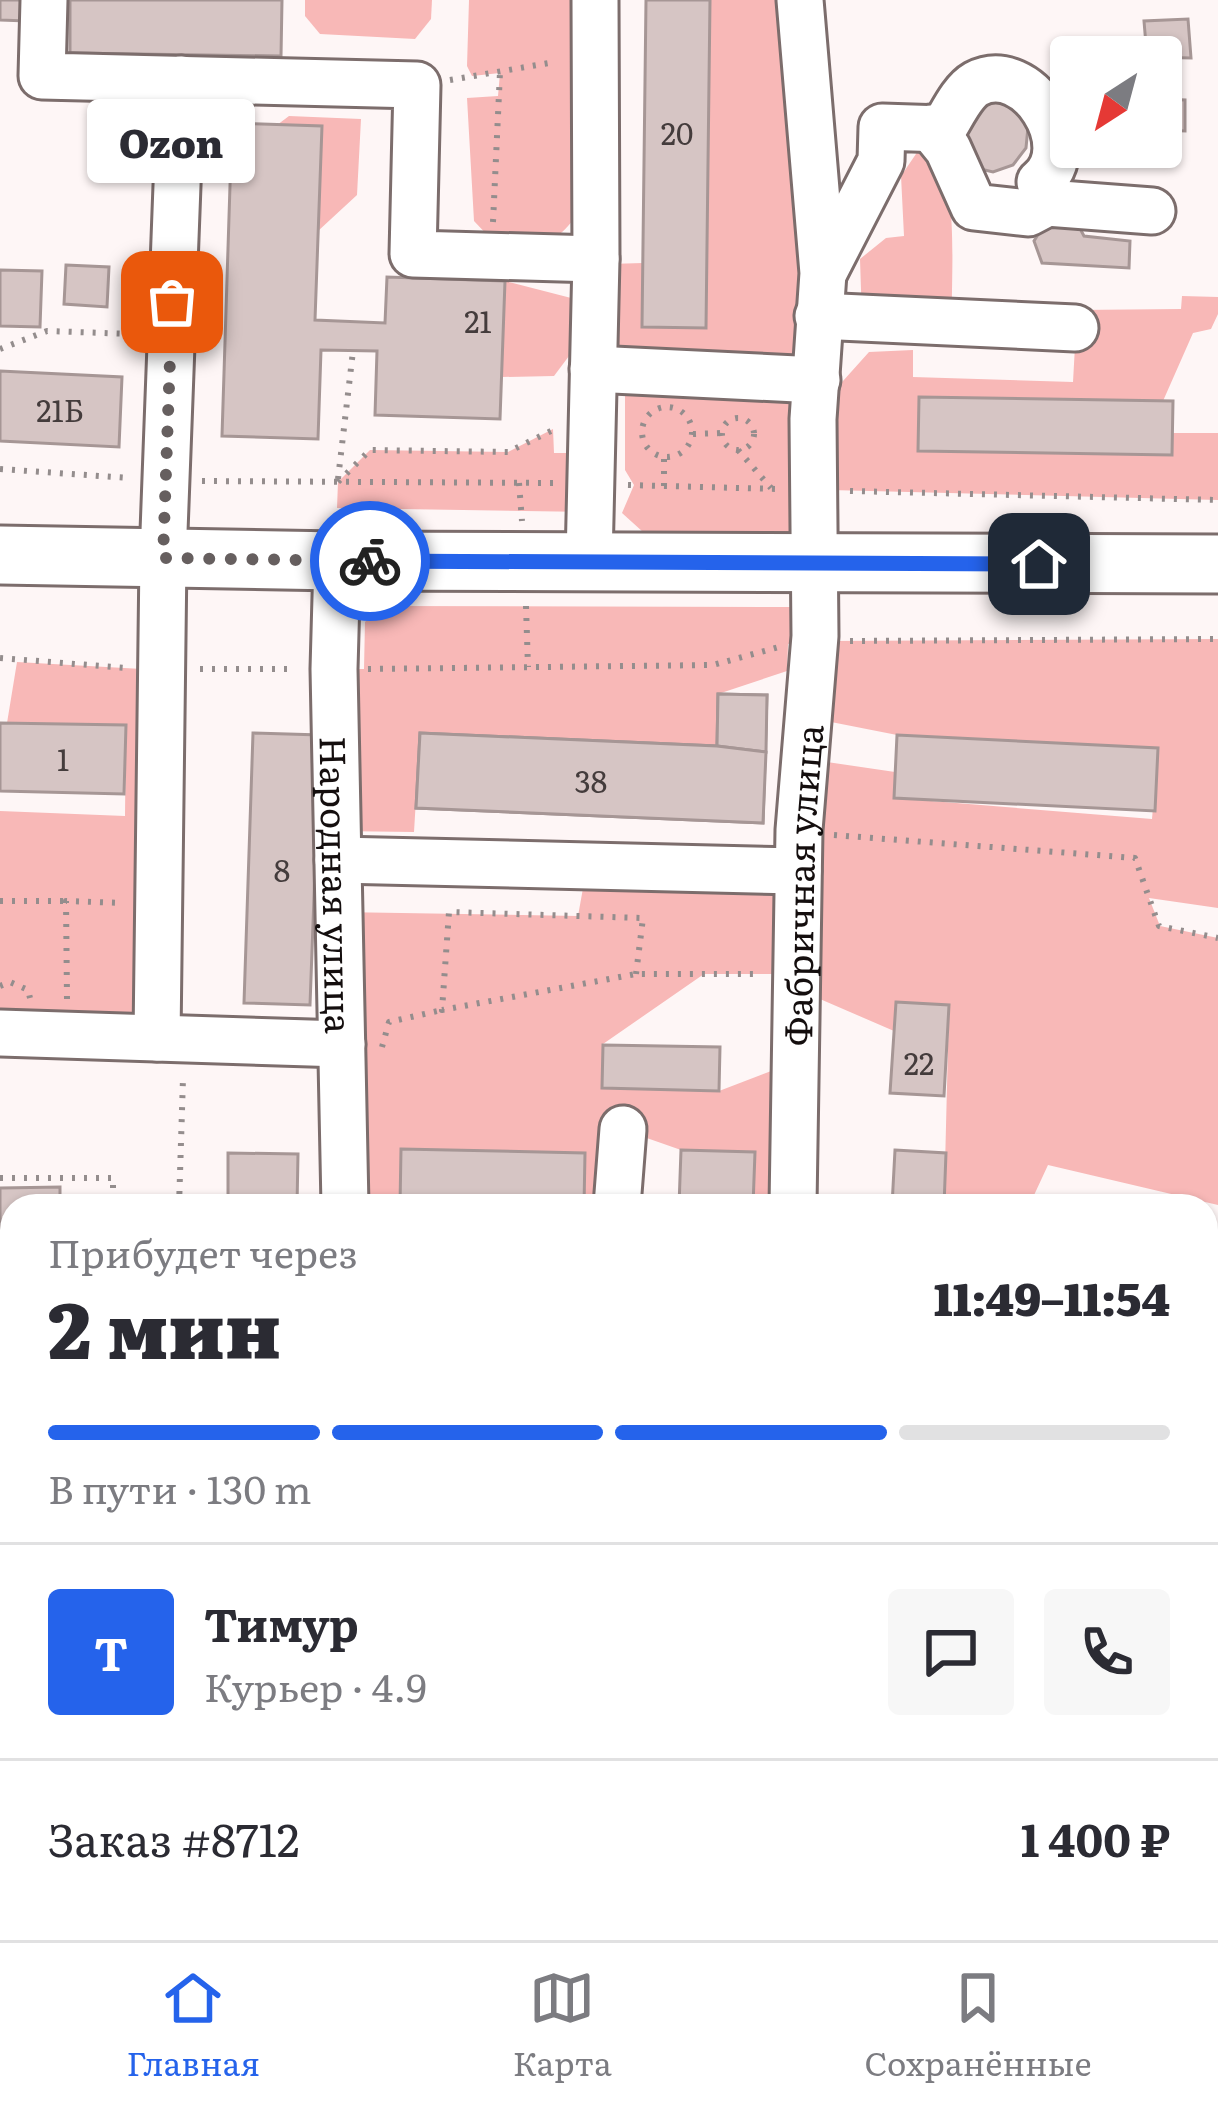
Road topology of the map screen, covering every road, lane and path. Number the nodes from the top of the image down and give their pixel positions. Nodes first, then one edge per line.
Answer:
1 (44, 0) edge
2 (596, 0) edge
3 (800, 0) edge
4 (22, 46) edge
5 (596, 56) junction
6 (500, 72) junction
7 (181, 79) junction
8 (417, 85) junction
9 (931, 128) junction
10 (1040, 182) dead end
11 (1152, 211) dead end
12 (491, 256) junction
13 (596, 259) junction
14 (820, 295) junction
15 (1075, 328) dead end
16 (171, 336) junction
17 (0, 350) edge
18 (353, 351) dead end
19 (593, 369) junction
20 (817, 380) junction
21 (592, 430) junction
22 (641, 430) junction
23 (722, 433) junction
24 (693, 434) junction
25 (738, 449) junction
26 (664, 457) junction
27 (664, 486) dead end
28 (771, 488) dead end
29 (0, 555) edge
30 (163, 558) junction
31 (338, 561) junction
32 (589, 561) junction
33 (814, 564) junction
34 (1218, 564) edge
35 (815, 636) junction
36 (1218, 639) edge
37 (0, 658) edge
38 (334, 669) junction
39 (160, 670) junction
40 (798, 850) junction
41 (338, 860) junction
42 (0, 901) edge
43 (66, 901) junction
44 (158, 904) junction
45 (1218, 938) edge
46 (636, 974) junction
47 (795, 974) junction
48 (0, 986) edge
49 (50, 1008) dead end
50 (442, 1010) junction
51 (8, 1019) edge
52 (170, 1052) junction
53 (342, 1053) junction
54 (623, 1129) dead end
55 (0, 1178) edge
56 (113, 1194) edge
57 (178, 1194) edge
58 (345, 1194) edge
59 (618, 1194) edge
60 (793, 1194) edge

1 - 4 street
2 - 5 street
3 - 14 street, Фабричная улица
4 - 7 street
5 - 6 path
5 - 13 street
6 - 8 path
6 - 12 path
7 - 8 street
7 - 16 street
8 - 12 street
9 - 10 street
9 - 11 street
9 - 14 street
12 - 13 street
13 - 19 street
14 - 15 street
14 - 20 street, Фабричная улица
16 - 17 path
16 - 30 street
18 - 21 path
19 - 20 street
19 - 21 street
20 - 33 street, Фабричная улица
21 - 22 path
21 - 32 street
22 - 24 path
22 - 26 path
23 - 24 path
23 - 25 path
23 - 25 path
24 - 26 path
25 - 28 path
26 - 27 path
29 - 30 main road
30 - 31 main road
30 - 39 street
31 - 32 main road
31 - 38 street, Народная улица
32 - 33 main road
33 - 34 main road
33 - 35 street, Фабричная улица
35 - 36 path
35 - 38 path
35 - 40 street, Фабричная улица
37 - 39 path
38 - 39 path
38 - 41 street, Народная улица
39 - 44 street
40 - 41 street
40 - 45 path
40 - 47 street, Фабричная улица
41 - 53 street, Народная улица
42 - 43 path
43 - 44 path
43 - 49 path
44 - 52 street
46 - 47 path
46 - 50 path
46 - 50 path
47 - 60 street, Фабричная улица
48 - 51 path
50 - 53 path
51 - 52 street
52 - 53 street
52 - 57 path
53 - 58 street, Народная улица
54 - 59 street
55 - 56 path

